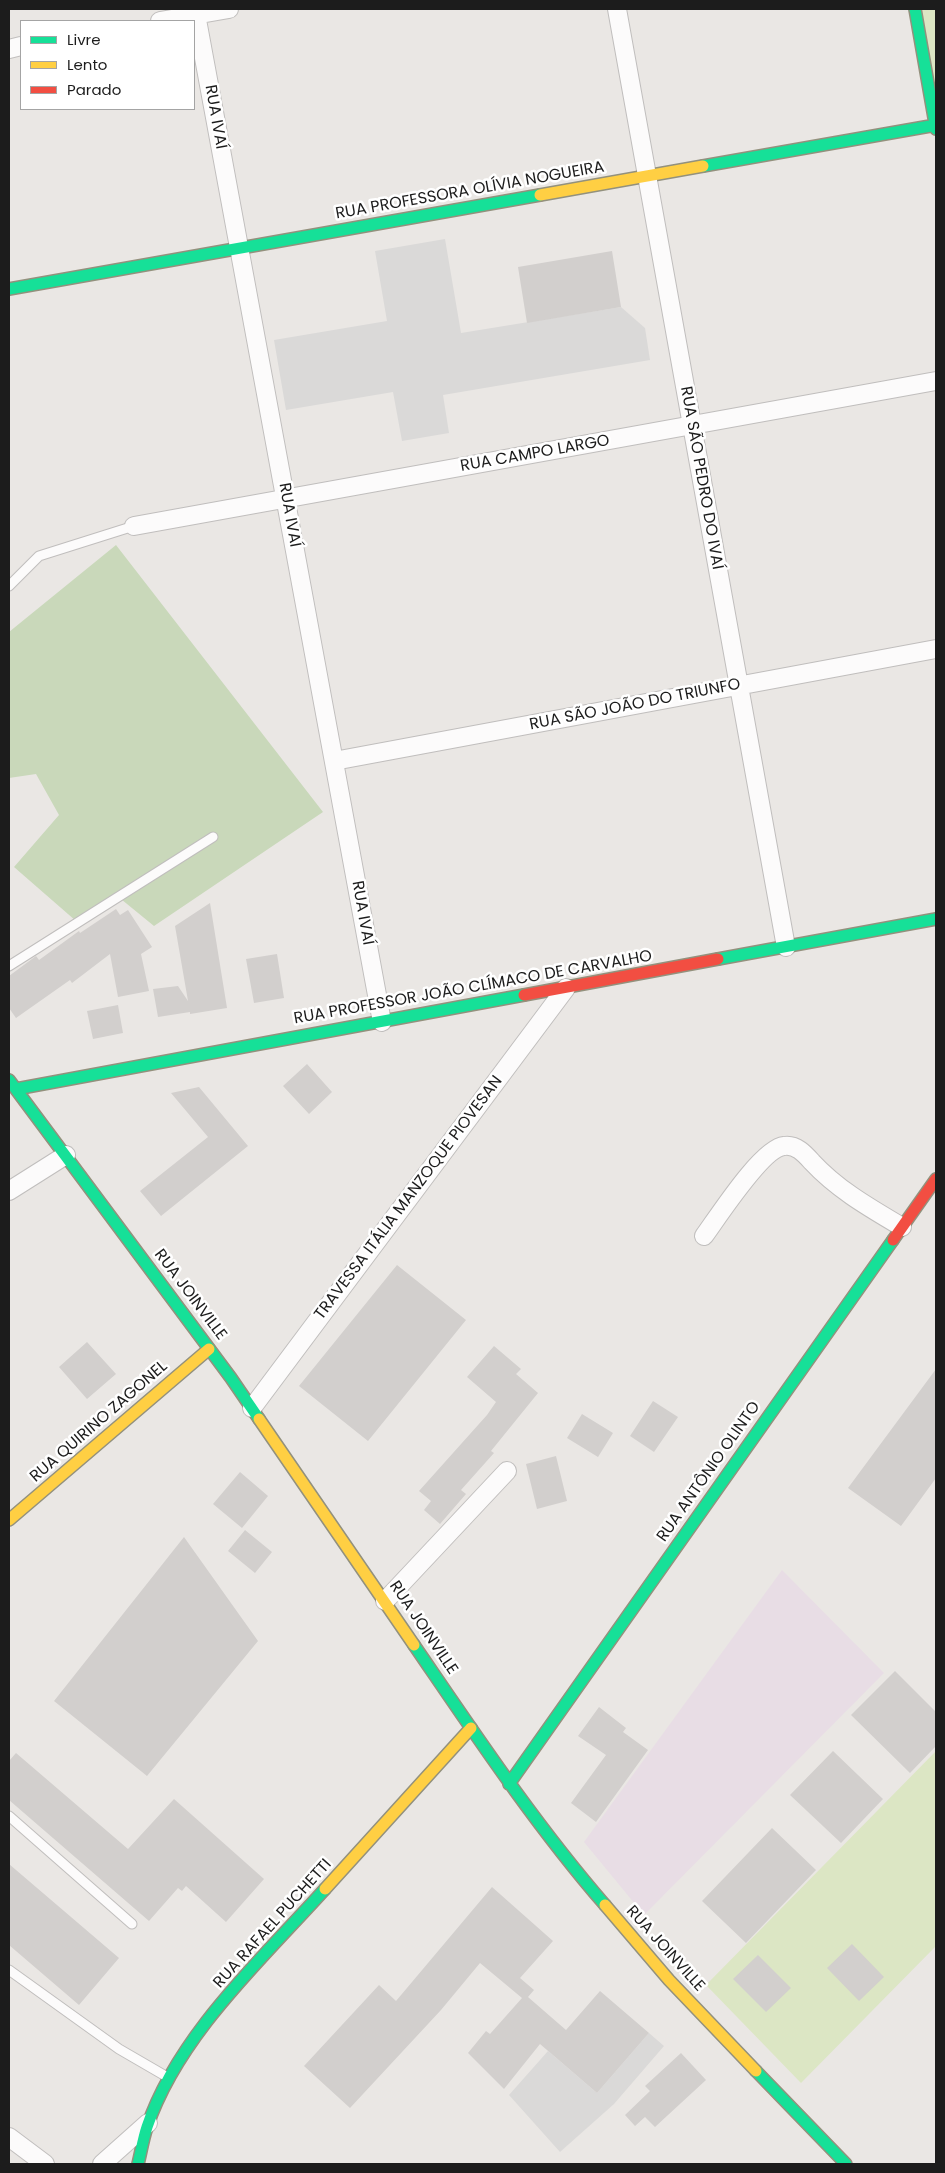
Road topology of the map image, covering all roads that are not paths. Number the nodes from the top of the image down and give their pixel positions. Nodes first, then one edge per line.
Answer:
1 (230, 9) edge
2 (617, 9) edge
3 (915, 9) edge
4 (196, 12) edge
5 (164, 20) edge
6 (936, 126) edge
7 (647, 176) junction
8 (240, 248) junction
9 (9, 289) edge
10 (936, 381) edge
11 (692, 426) junction
12 (286, 498) junction
13 (134, 526) joint
14 (9, 586) edge
15 (936, 649) edge
16 (739, 686) junction
17 (334, 761) junction
18 (213, 837) dead end
19 (936, 919) edge
20 (786, 947) junction
21 (9, 966) edge
22 (566, 988) junction
23 (382, 1022) junction
24 (9, 1080) edge
25 (16, 1089) junction
26 (66, 1155) junction
27 (936, 1179) edge
28 (9, 1191) edge
29 (902, 1227) junction
30 (704, 1236) dead end
31 (210, 1349) junction
32 (252, 1408) junction
33 (507, 1471) dead end
34 (9, 1520) edge
35 (385, 1601) junction
36 (471, 1728) junction
37 (509, 1784) junction
38 (9, 1816) edge
39 (132, 1924) dead end
40 (9, 1970) edge
41 (169, 2078) junction
42 (148, 2123) junction
43 (9, 2137) edge
44 (45, 2164) edge
45 (102, 2164) edge
46 (138, 2164) edge
47 (846, 2164) edge

1 - 4 street
2 - 7 street, RUA SÃO PEDRO DO IVAÍ
3 - 6 main road
4 - 5 street
4 - 8 street, RUA IVAÍ
6 - 7 main road, RUA PROFESSORA OLÍVIA NOGUEIRA
7 - 8 main road, RUA PROFESSORA OLÍVIA NOGUEIRA
7 - 11 street, RUA SÃO PEDRO DO IVAÍ
8 - 9 main road, RUA PROFESSORA OLÍVIA NOGUEIRA
8 - 12 street, RUA IVAÍ
10 - 11 street, RUA CAMPO LARGO
11 - 12 street, RUA CAMPO LARGO
11 - 16 street, RUA SÃO PEDRO DO IVAÍ
12 - 13 street, RUA CAMPO LARGO
12 - 17 street, RUA IVAÍ
13 - 14 lane
15 - 16 street, RUA SÃO JOÃO DO TRIUNFO
16 - 17 street, RUA SÃO JOÃO DO TRIUNFO
16 - 20 street, RUA SÃO PEDRO DO IVAÍ
17 - 23 street, RUA IVAÍ
18 - 21 lane
19 - 20 main road, RUA PROFESSOR JOÃO CLÍMACO DE CARVALHO
20 - 22 main road, RUA PROFESSOR JOÃO CLÍMACO DE CARVALHO
22 - 23 main road, RUA PROFESSOR JOÃO CLÍMACO DE CARVALHO
22 - 32 street, TRAVESSA ITÁLIA MANZOQUE PIOVESAN
23 - 25 main road, RUA PROFESSOR JOÃO CLÍMACO DE CARVALHO
24 - 25 main road, RUA JOINVILLE
25 - 26 main road, RUA JOINVILLE
26 - 28 street
26 - 31 main road, RUA JOINVILLE
27 - 29 main road, RUA ANTÔNIO OLINTO
29 - 30 street
29 - 37 main road, RUA ANTÔNIO OLINTO
31 - 32 main road, RUA JOINVILLE
31 - 34 main road, RUA QUIRINO ZAGONEL
32 - 35 main road, RUA JOINVILLE
33 - 35 street
35 - 36 main road, RUA JOINVILLE
36 - 37 main road, RUA JOINVILLE
36 - 41 main road, RUA RAFAEL PUCHETTI
37 - 47 main road, RUA JOINVILLE
38 - 39 lane
40 - 41 lane
41 - 42 main road, RUA RAFAEL PUCHETTI
42 - 45 street
42 - 46 main road, RUA RAFAEL PUCHETTI
43 - 44 street

